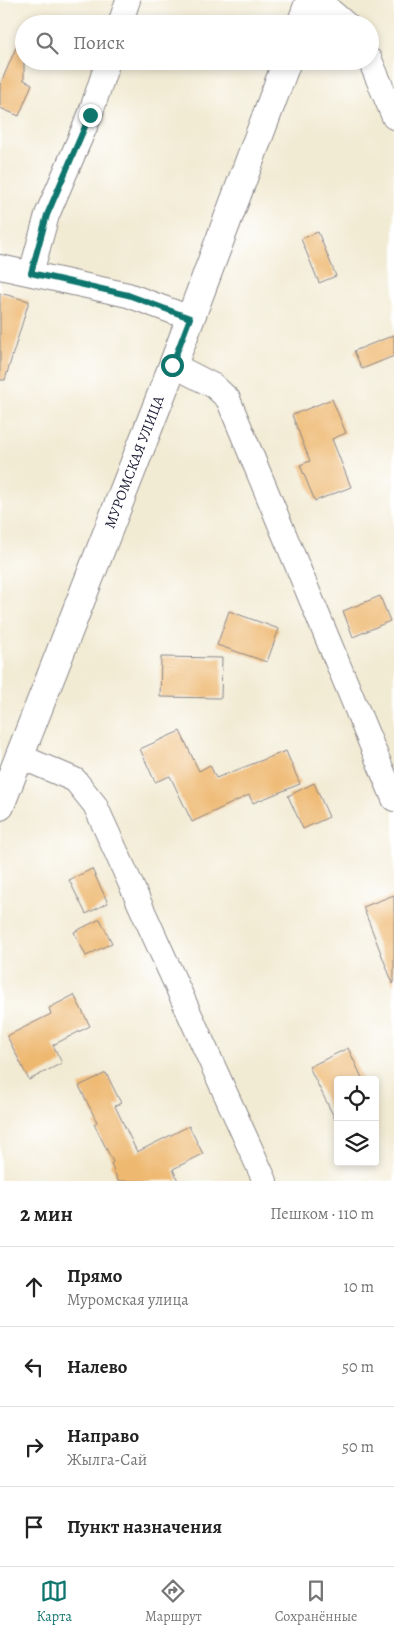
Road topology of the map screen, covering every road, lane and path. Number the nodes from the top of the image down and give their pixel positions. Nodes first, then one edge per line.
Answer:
1 (128, 0) edge
2 (310, 0) edge
3 (318, 0) edge
4 (123, 15) edge
5 (304, 15) edge
6 (336, 15) edge
7 (105, 70) edge
8 (284, 70) edge
9 (374, 70) edge
10 (394, 117) edge
11 (0, 267) edge
12 (31, 273) junction
13 (190, 318) junction
14 (172, 365) junction
15 (19, 756) junction
16 (394, 799) edge
17 (0, 806) edge
18 (265, 1181) edge

1 - 4 street
2 - 5 street
3 - 6 street
7 - 12 street
8 - 13 street, МУРОМСКАЯ УЛИЦА
9 - 10 street
11 - 12 street
12 - 13 street
13 - 14 street, МУРОМСКАЯ УЛИЦА
14 - 15 street, МУРОМСКАЯ УЛИЦА
14 - 16 street
15 - 17 street, МУРОМСКАЯ УЛИЦА
15 - 18 street

